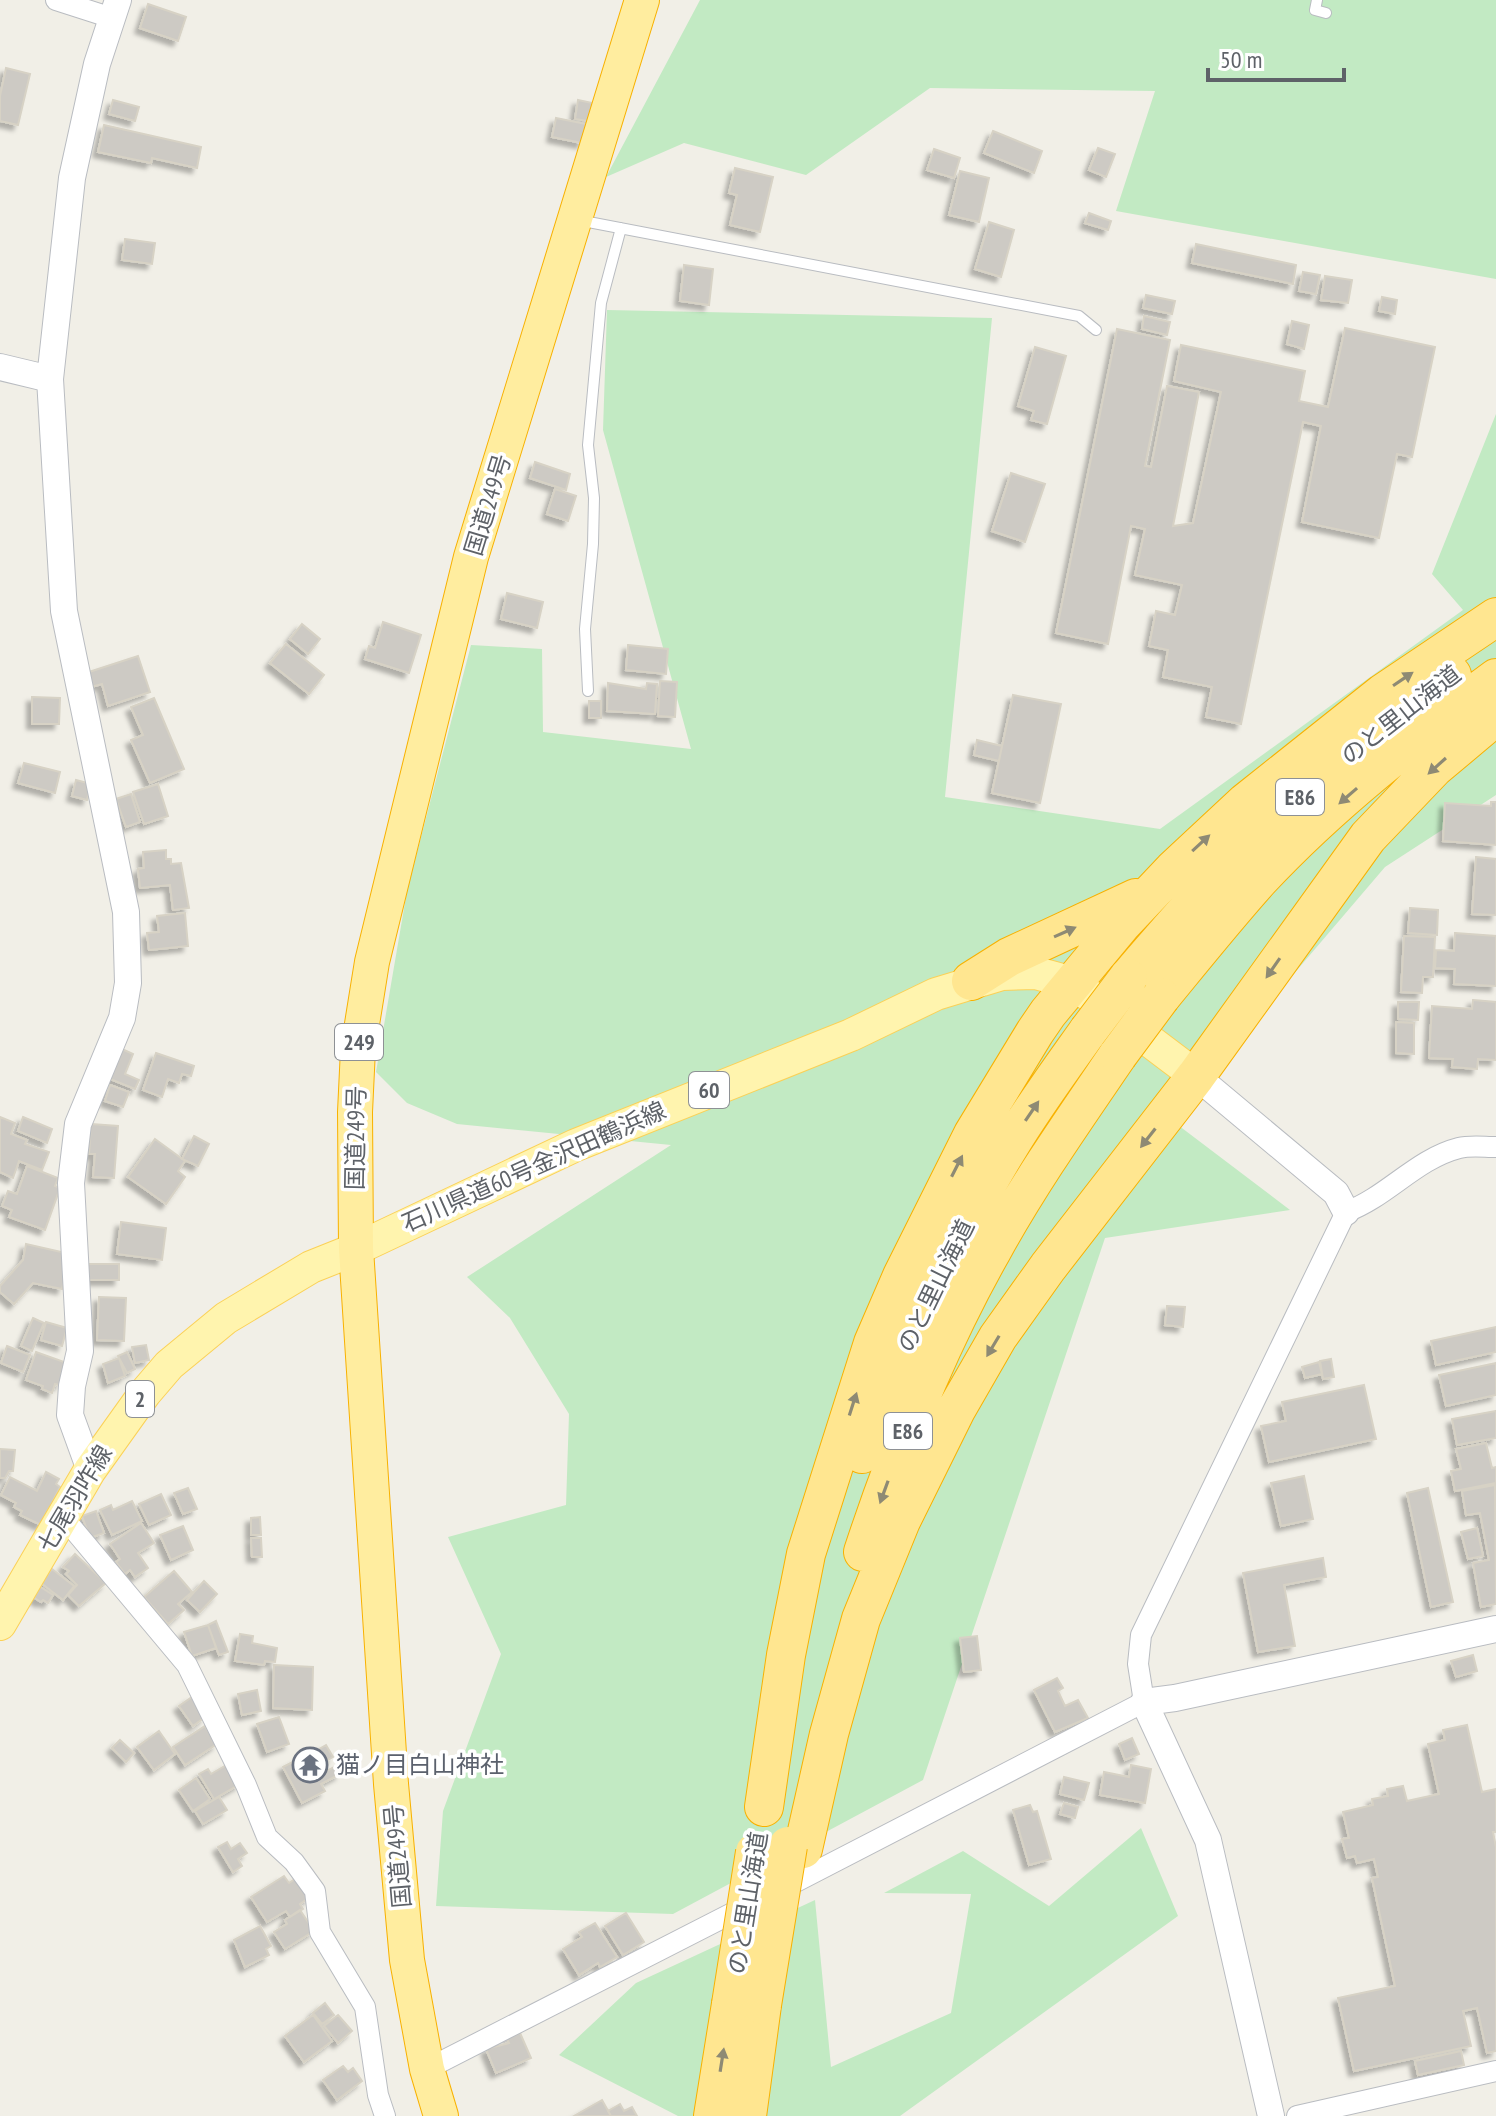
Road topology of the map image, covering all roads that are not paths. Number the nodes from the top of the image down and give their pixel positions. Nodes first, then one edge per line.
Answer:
1 (56, 0) edge
2 (642, 0) edge
3 (1317, 0) edge
4 (115, 9) edge
5 (1326, 13) dead end
6 (576, 219) junction
7 (621, 228) junction
8 (1096, 330) dead end
9 (0, 367) edge
10 (50, 379) junction
11 (1496, 617) edge
12 (1496, 642) edge
13 (1496, 678) edge
14 (588, 691) dead end
15 (1496, 716) edge
16 (1164, 880) junction
17 (971, 981) junction
18 (1073, 983) junction
19 (1196, 1076) junction
20 (1496, 1147) edge
21 (1346, 1212) junction
22 (356, 1249) junction
23 (90, 1470) junction
24 (64, 1518) junction
25 (0, 1624) edge
26 (1496, 1629) edge
27 (1144, 1702) junction
28 (764, 1807) junction
29 (782, 1849) junction
30 (747, 2005) junction
31 (427, 2069) junction
32 (1496, 2071) edge
33 (385, 2116) edge
34 (441, 2116) edge
35 (713, 2116) edge
36 (747, 2116) edge
37 (1271, 2116) edge
38 (1297, 2116) edge

1 - 4 street
2 - 6 highway, 国道249号 / 249
3 - 5 lane
4 - 10 street
6 - 7 lane
6 - 22 highway, 国道249号 / 249
7 - 8 lane
7 - 14 lane
9 - 10 street
10 - 23 street
16 -> 11 highway
28 -> 12 highway, のと里山海道 / E86, bridge
13 -> 29 highway, のと里山海道 / E86, bridge
15 -> 19 highway
17 -> 16 highway
16 - 18 highway
17 - 18 main road, 石川県道60号金沢田鶴浜線 / 60
17 - 22 main road, 石川県道60号金沢田鶴浜線 / 60
18 - 19 main road, 60
28 -> 18 highway
19 - 21 street
19 -> 29 highway
20 - 21 street
21 - 27 street
22 - 23 main road, 七尾羽咋線 / 2
22 - 31 highway, 国道249号 / 249
23 - 24 main road, 七尾羽咋線 / 2
24 - 25 main road, 七尾羽咋線 / 2
24 - 33 street
26 - 27 street
27 - 31 street
27 - 37 street
28 - 29 highway, のと里山海道 / E86
29 - 30 highway, のと里山海道 / E86, bridge
29 - 30 highway, のと里山海道 / E86, bridge
35 -> 30 highway, のと里山海道 / E86
30 - 36 highway, のと里山海道 / E86
31 - 34 highway, 国道249号 / 249
32 - 38 street

